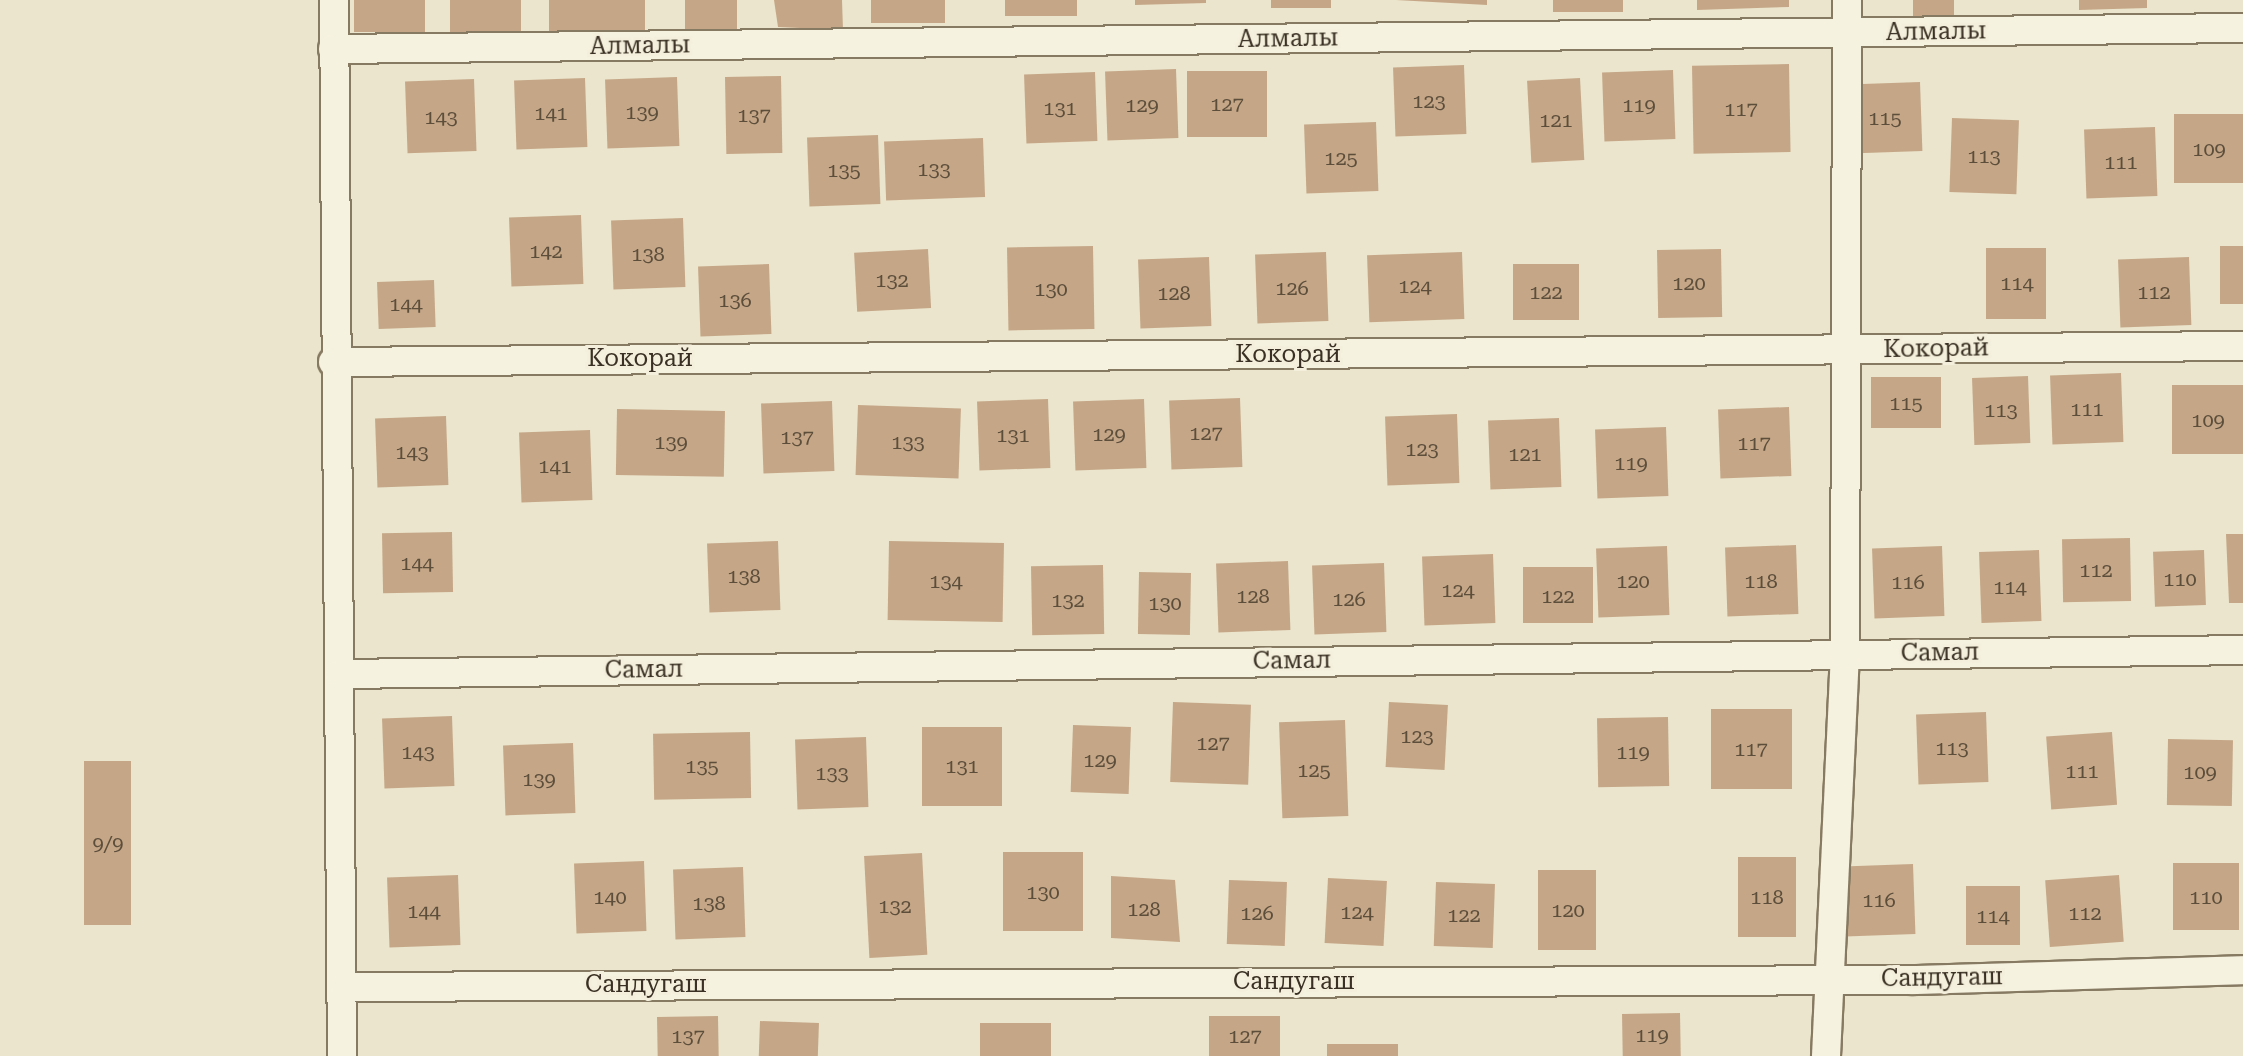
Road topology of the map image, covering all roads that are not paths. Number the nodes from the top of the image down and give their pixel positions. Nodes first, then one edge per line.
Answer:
1 (334, 0) edge
2 (1847, 0) edge
3 (2243, 28) edge
4 (1848, 33) junction
5 (333, 49) junction
6 (2243, 346) edge
7 (1843, 350) junction
8 (333, 362) junction
9 (2243, 650) edge
10 (1845, 654) junction
11 (340, 674) junction
12 (2243, 970) edge
13 (1827, 979) junction
14 (345, 987) junction
15 (342, 1056) edge
16 (1826, 1056) edge

1 - 5 street
2 - 4 street
3 - 4 street, Алмалы
4 - 5 street, Алмалы
4 - 7 street
5 - 8 street
6 - 7 street, Кокорай
7 - 8 street, Кокорай
7 - 10 street
8 - 11 street
9 - 10 street, Самал
10 - 11 street, Самал
10 - 13 street
11 - 14 street
12 - 13 street, Сандугаш
13 - 14 street, Сандугаш
13 - 16 street
14 - 15 street

